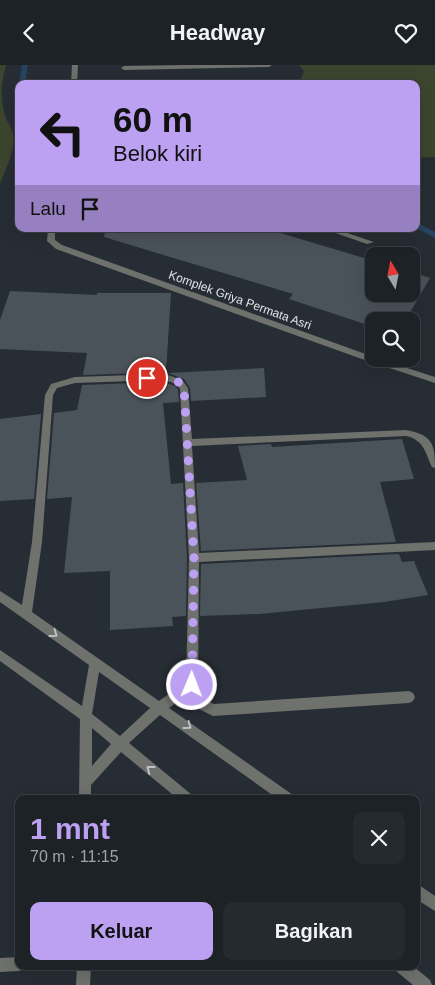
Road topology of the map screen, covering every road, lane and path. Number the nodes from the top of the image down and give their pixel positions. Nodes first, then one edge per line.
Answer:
1 (75, 65) edge
2 (269, 65) edge
3 (178, 66) edge
4 (124, 68) dead end
5 (74, 80) edge
6 (52, 232) edge
7 (338, 232) edge
8 (370, 242) dead end
9 (435, 380) edge
10 (187, 443) junction
11 (435, 464) edge
12 (435, 546) edge
13 (194, 558) junction
14 (0, 596) edge
15 (26, 613) junction
16 (0, 655) edge
17 (95, 663) junction
18 (192, 685) junction
19 (409, 697) dead end
20 (159, 706) junction
21 (86, 716) junction
22 (118, 743) junction
23 (85, 783) junction
24 (85, 795) edge
25 (183, 795) edge
26 (283, 795) edge
27 (420, 893) edge
28 (435, 904) edge
29 (15, 964) edge
30 (0, 965) edge
31 (84, 970) edge
32 (406, 970) edge
33 (83, 985) edge
34 (425, 985) edge

1 - 5 street
2 - 3 street
3 - 4 street
6 - 9 street, Komplek Griya Permata Asri
7 - 8 street
10 - 11 street
10 - 13 street
10 - 15 street
12 - 13 street
13 - 18 street
14 - 15 street
15 -> 17 street
16 - 21 street
17 - 20 street
17 - 21 street
18 - 19 street
18 - 20 street
20 - 22 street
20 -> 26 street
21 - 22 street
21 - 23 street
22 - 23 street
25 -> 22 street
23 - 24 street
27 - 28 street
29 - 30 street
31 - 33 street
32 - 34 street

